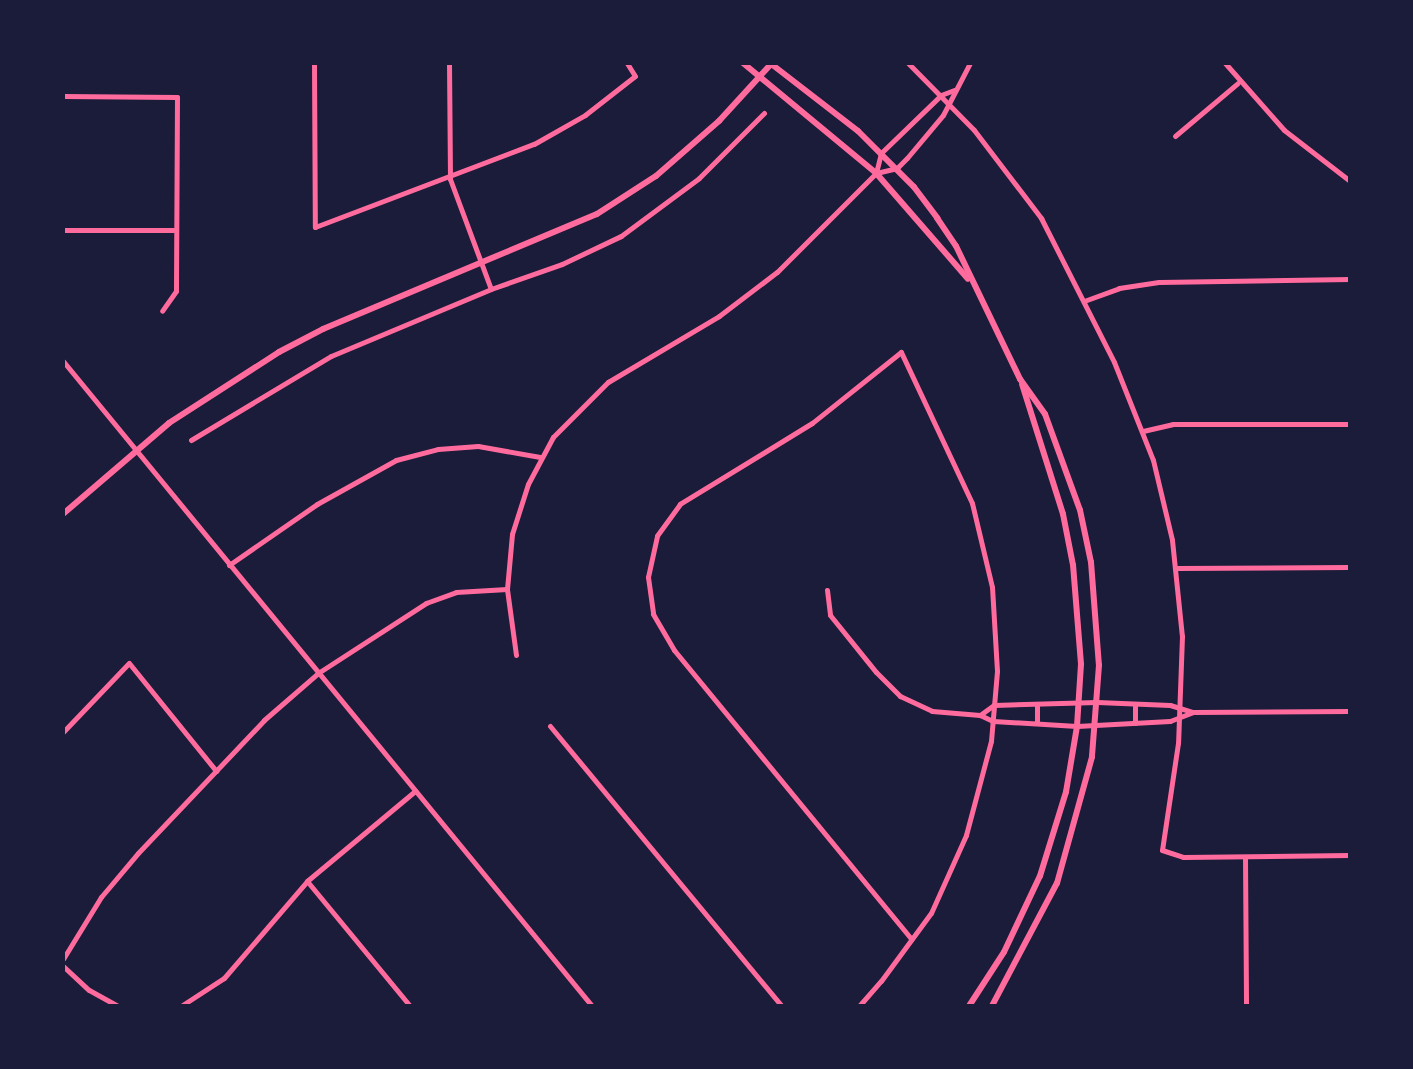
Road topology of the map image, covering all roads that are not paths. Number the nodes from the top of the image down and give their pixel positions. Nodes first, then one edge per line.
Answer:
1 (314, 63) edge
2 (449, 63) edge
3 (627, 63) edge
4 (743, 63) edge
5 (770, 63) edge
6 (908, 63) edge
7 (970, 63) edge
8 (1225, 63) edge
9 (759, 78) junction
10 (1238, 83) junction
11 (954, 90) junction
12 (941, 95) junction
13 (63, 96) edge
14 (949, 103) junction
15 (764, 113) dead end
16 (909, 126) junction
17 (1175, 136) dead end
18 (922, 137) junction
19 (881, 153) junction
20 (897, 168) junction
21 (876, 173) junction
22 (450, 179) junction
23 (1350, 181) edge
24 (63, 230) edge
25 (176, 230) junction
26 (482, 264) junction
27 (1350, 279) edge
28 (972, 283) junction
29 (491, 289) junction
30 (1084, 301) junction
31 (162, 311) dead end
32 (63, 361) edge
33 (1020, 379) junction
34 (1350, 424) edge
35 (1143, 431) junction
36 (191, 440) dead end
37 (135, 449) junction
38 (540, 457) junction
39 (63, 514) edge
40 (229, 565) junction
41 (1350, 567) edge
42 (1177, 568) junction
43 (508, 589) junction
44 (827, 590) dead end
45 (516, 655) dead end
46 (318, 673) junction
47 (1097, 702) junction
48 (1078, 703) junction
49 (1037, 704) junction
50 (1135, 704) junction
51 (994, 705) junction
52 (1180, 708) junction
53 (1350, 711) edge
54 (1193, 712) junction
55 (979, 715) junction
56 (1180, 717) junction
57 (993, 721) junction
58 (1037, 723) junction
59 (1135, 723) junction
60 (1095, 724) junction
61 (550, 726) dead end
62 (1077, 726) junction
63 (63, 732) edge
64 (216, 771) junction
65 (415, 791) junction
66 (1350, 855) edge
67 (1244, 857) junction
68 (307, 881) junction
69 (911, 939) junction
70 (63, 959) edge
71 (63, 966) edge
72 (118, 1006) edge
73 (181, 1006) edge
74 (410, 1006) edge
75 (592, 1006) edge
76 (782, 1006) edge
77 (859, 1006) edge
78 (969, 1006) edge
79 (992, 1006) edge
80 (1245, 1006) edge

1 - 22 street
2 - 22 street
3 - 22 street
4 - 9 street
5 - 9 street
5 - 19 street
6 - 12 street
7 - 11 street
8 - 10 street
9 - 21 street
9 - 26 street
10 - 17 street
10 - 23 street
11 - 12 street
11 - 14 street
12 - 14 street
12 - 16 street
13 - 25 street
14 - 18 street
14 - 30 street
15 - 29 street
16 - 18 street
16 - 19 street
18 - 20 street
19 - 20 street
19 - 21 street
20 - 21 street
20 - 28 street
21 - 28 street
21 - 38 street
22 - 26 street
24 - 25 street
25 - 31 street
26 - 29 street
26 - 37 street
27 - 30 street
28 - 33 street
29 - 36 street
30 - 35 street
32 - 37 street
33 - 47 street
33 - 48 street
34 - 35 street
35 - 42 street
37 - 39 street
37 - 40 street
38 - 40 street
38 - 43 street
40 - 46 street
41 - 42 street
42 - 52 street
43 - 45 street
43 - 46 street
44 - 55 street
46 - 64 street
46 - 65 street
47 - 48 street
47 - 50 street
47 - 60 street
48 - 49 street
48 - 62 street
49 - 51 street
49 - 58 street
50 - 52 street
50 - 59 street
51 - 55 street
51 - 57 street
51 - 69 street
52 - 54 street
52 - 56 street
53 - 54 street
54 - 56 street
55 - 57 street
56 - 59 street
56 - 67 street
57 - 58 street
57 - 69 street
58 - 62 street
59 - 60 street
60 - 62 street
60 - 79 street
61 - 76 street
62 - 78 street
63 - 64 street
64 - 70 street
65 - 68 street
65 - 75 street
66 - 67 street
67 - 80 street
68 - 73 street
68 - 74 street
69 - 77 street
71 - 72 street

